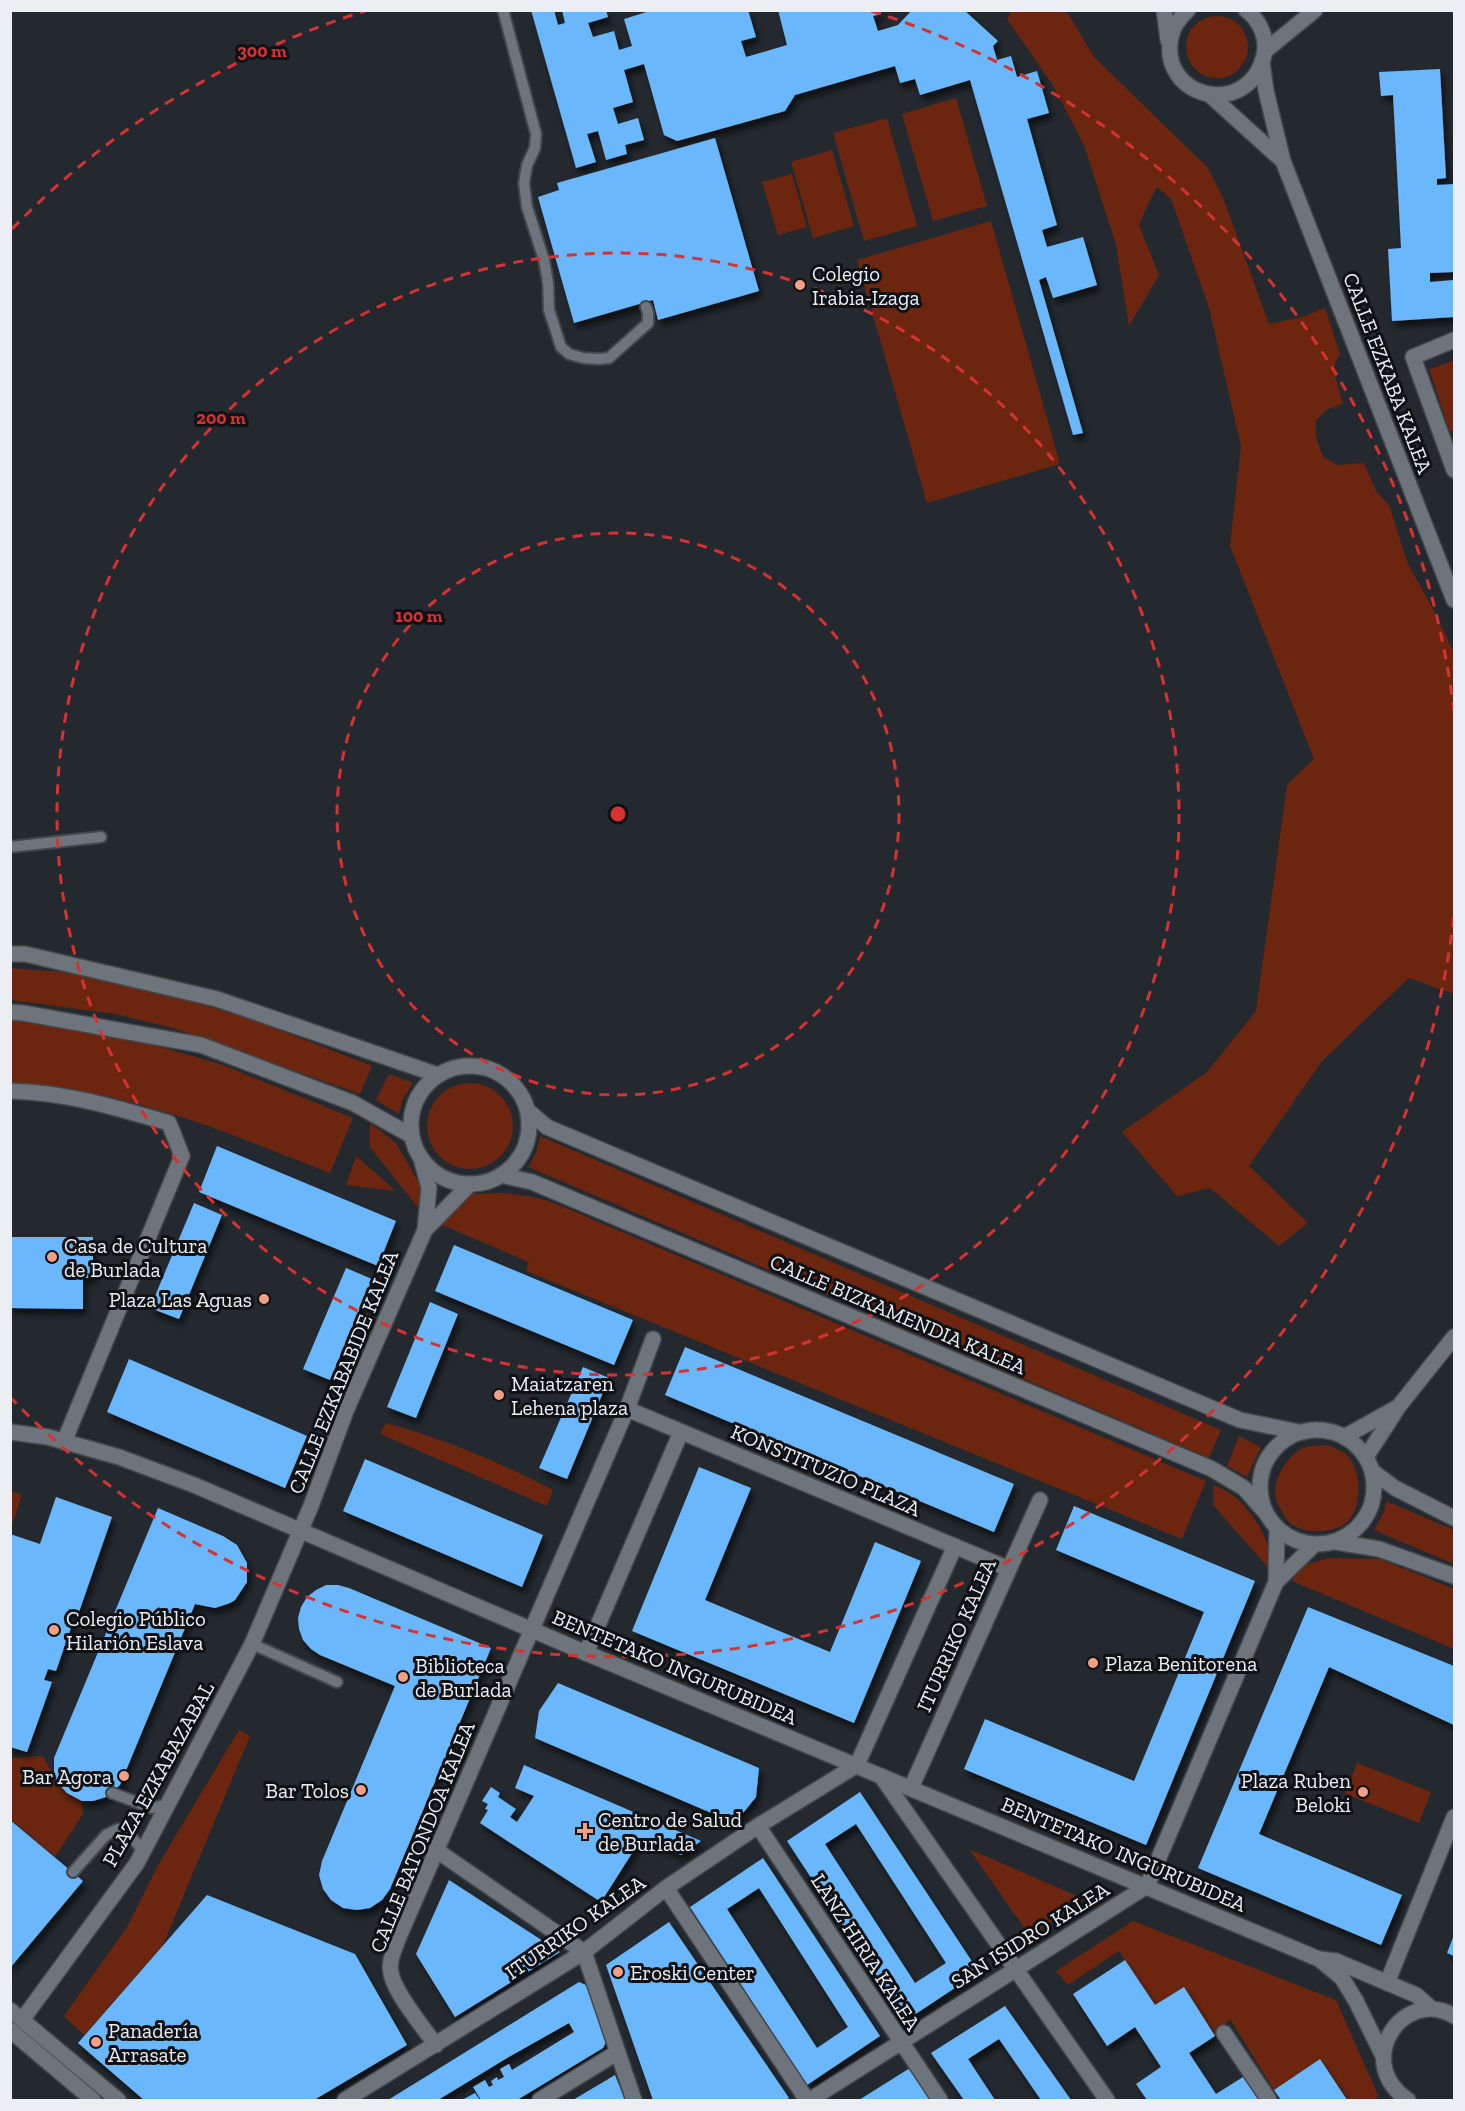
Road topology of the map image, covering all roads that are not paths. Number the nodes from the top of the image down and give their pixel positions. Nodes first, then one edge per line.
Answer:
1 (503, 10) edge
2 (1164, 10) edge
3 (1188, 10) edge
4 (1315, 10) edge
5 (1254, 12) edge
6 (1264, 56) junction
7 (1170, 57) junction
8 (1211, 96) junction
9 (1283, 161) junction
10 (646, 306) dead end
11 (1455, 340) edge
12 (1453, 460) edge
13 (1455, 600) edge
14 (101, 837) dead end
15 (10, 847) edge
16 (10, 954) edge
17 (10, 1012) edge
18 (438, 1076) junction
19 (10, 1091) edge
20 (527, 1110) junction
21 (412, 1136) junction
22 (421, 1158) junction
23 (501, 1175) junction
24 (470, 1184) junction
25 (425, 1230) junction
26 (1455, 1337) edge
27 (652, 1339) dead end
28 (1399, 1406) junction
29 (627, 1408) junction
30 (10, 1432) edge
31 (681, 1432) junction
32 (1299, 1432) junction
33 (1344, 1437) junction
34 (64, 1442) junction
35 (1366, 1457) junction
36 (1372, 1471) junction
37 (1040, 1500) dead end
38 (1266, 1513) junction
39 (1455, 1518) edge
40 (1277, 1529) junction
41 (300, 1530) junction
42 (1336, 1542) junction
43 (1314, 1545) junction
44 (955, 1546) junction
45 (1009, 1569) junction
46 (1455, 1576) edge
47 (1276, 1582) junction
48 (531, 1629) junction
49 (252, 1644) junction
50 (586, 1653) junction
51 (337, 1682) dead end
52 (857, 1766) junction
53 (881, 1776) junction
54 (911, 1788) junction
55 (111, 1793) dead end
56 (168, 1804) junction
57 (1455, 1817) edge
58 (758, 1826) junction
59 (143, 1850) junction
60 (436, 1850) junction
61 (74, 1872) dead end
62 (1146, 1886) junction
63 (666, 1888) junction
64 (584, 1952) junction
65 (1318, 1959) junction
66 (1015, 1968) junction
67 (1387, 1983) junction
68 (1432, 2009) junction
69 (1455, 2016) edge
70 (14, 2026) edge
71 (1224, 2033) dead end
72 (900, 2042) junction
73 (436, 2045) junction
74 (618, 2052) junction
75 (1383, 2056) junction
76 (93, 2100) edge
77 (118, 2100) edge
78 (345, 2100) edge
79 (540, 2100) edge
80 (634, 2100) edge
81 (808, 2100) edge
82 (940, 2100) edge
83 (1107, 2100) edge
84 (1269, 2100) edge
85 (1408, 2100) edge

1 - 10 lane
2 - 7 street
3 - 7 street
4 - 6 street
5 - 6 street, CALLE EZKABA KALEA
6 - 8 street
6 - 9 street, CALLE EZKABA KALEA
7 - 8 street, CALLE EZKABA KALEA
8 - 9 street, CALLE EZKABA KALEA
9 - 13 street, CALLE EZKABA KALEA
11 - 12 street
14 - 15 lane
16 - 18 street
17 - 21 street
18 - 20 street
18 - 21 street
19 - 34 street
20 - 23 street
20 - 32 street, CALLE BIZKAMENDIA KALEA
21 - 22 street
22 - 24 street
22 - 25 street, CALLE EZKABABIDE KALEA
23 - 24 street
23 - 38 street, CALLE BIZKAMENDIA KALEA
24 - 25 street, CALLE EZKABABIDE KALEA
25 - 41 street, CALLE EZKABABIDE KALEA
26 - 28 street
27 - 29 street, CALLE BATONDOA KALEA
28 - 33 street
28 - 35 street
29 - 31 street, KONSTITUZIO PLAZA
29 - 48 street, CALLE BATONDOA KALEA
30 - 34 street, BENTETAKO INGURUBIDEA
31 - 44 street, KONSTITUZIO PLAZA
31 - 50 street
32 - 33 street
32 - 38 street
33 - 35 street
34 - 41 street, BENTETAKO INGURUBIDEA
35 - 36 street
36 - 39 street
36 - 42 street
37 - 45 street, ITURRIKO KALEA
38 - 40 street
40 - 43 street
40 - 47 street
41 - 48 street, BENTETAKO INGURUBIDEA
41 - 49 street, PLAZA EZKABAZABAL
42 - 43 street
42 - 46 street
43 - 47 street
44 - 45 street, KONSTITUZIO PLAZA
44 - 52 street
45 - 54 street, ITURRIKO KALEA
47 - 62 street
48 - 50 street, BENTETAKO INGURUBIDEA
48 - 60 street, CALLE BATONDOA KALEA
49 - 51 lane
49 - 56 street, PLAZA EZKABAZABAL
50 - 52 street, BENTETAKO INGURUBIDEA
52 - 53 street, BENTETAKO INGURUBIDEA
52 - 58 street, ITURRIKO KALEA
53 - 54 street, BENTETAKO INGURUBIDEA
53 - 66 street
54 - 62 street, BENTETAKO INGURUBIDEA
55 - 56 lane
56 - 59 street, PLAZA EZKABAZABAL
57 - 67 street
58 - 63 street, ITURRIKO KALEA
58 - 72 street, LANZ HIRIA KALEA
59 - 61 lane
59 - 70 street, PLAZA EZKABAZABAL
60 - 64 street
60 - 73 street, CALLE BATONDOA KALEA
62 - 65 street, BENTETAKO INGURUBIDEA
62 - 66 street, SAN ISIDRO KALEA
63 - 64 street, ITURRIKO KALEA
63 - 81 street
64 - 73 street, ITURRIKO KALEA
64 - 74 street
65 - 67 street, BENTETAKO INGURUBIDEA
65 - 75 street, BENTETAKO INGURUBIDEA
66 - 72 street, SAN ISIDRO KALEA
66 - 83 street
67 - 68 street, BENTETAKO INGURUBIDEA
68 - 69 street, BENTETAKO INGURUBIDEA
68 - 75 street
70 - 76 street
70 - 77 street
71 - 84 street
72 - 81 street, SAN ISIDRO KALEA
72 - 82 street, LANZ HIRIA KALEA
73 - 78 street, ITURRIKO KALEA
74 - 79 street
74 - 80 street
75 - 85 street, BENTETAKO INGURUBIDEA

